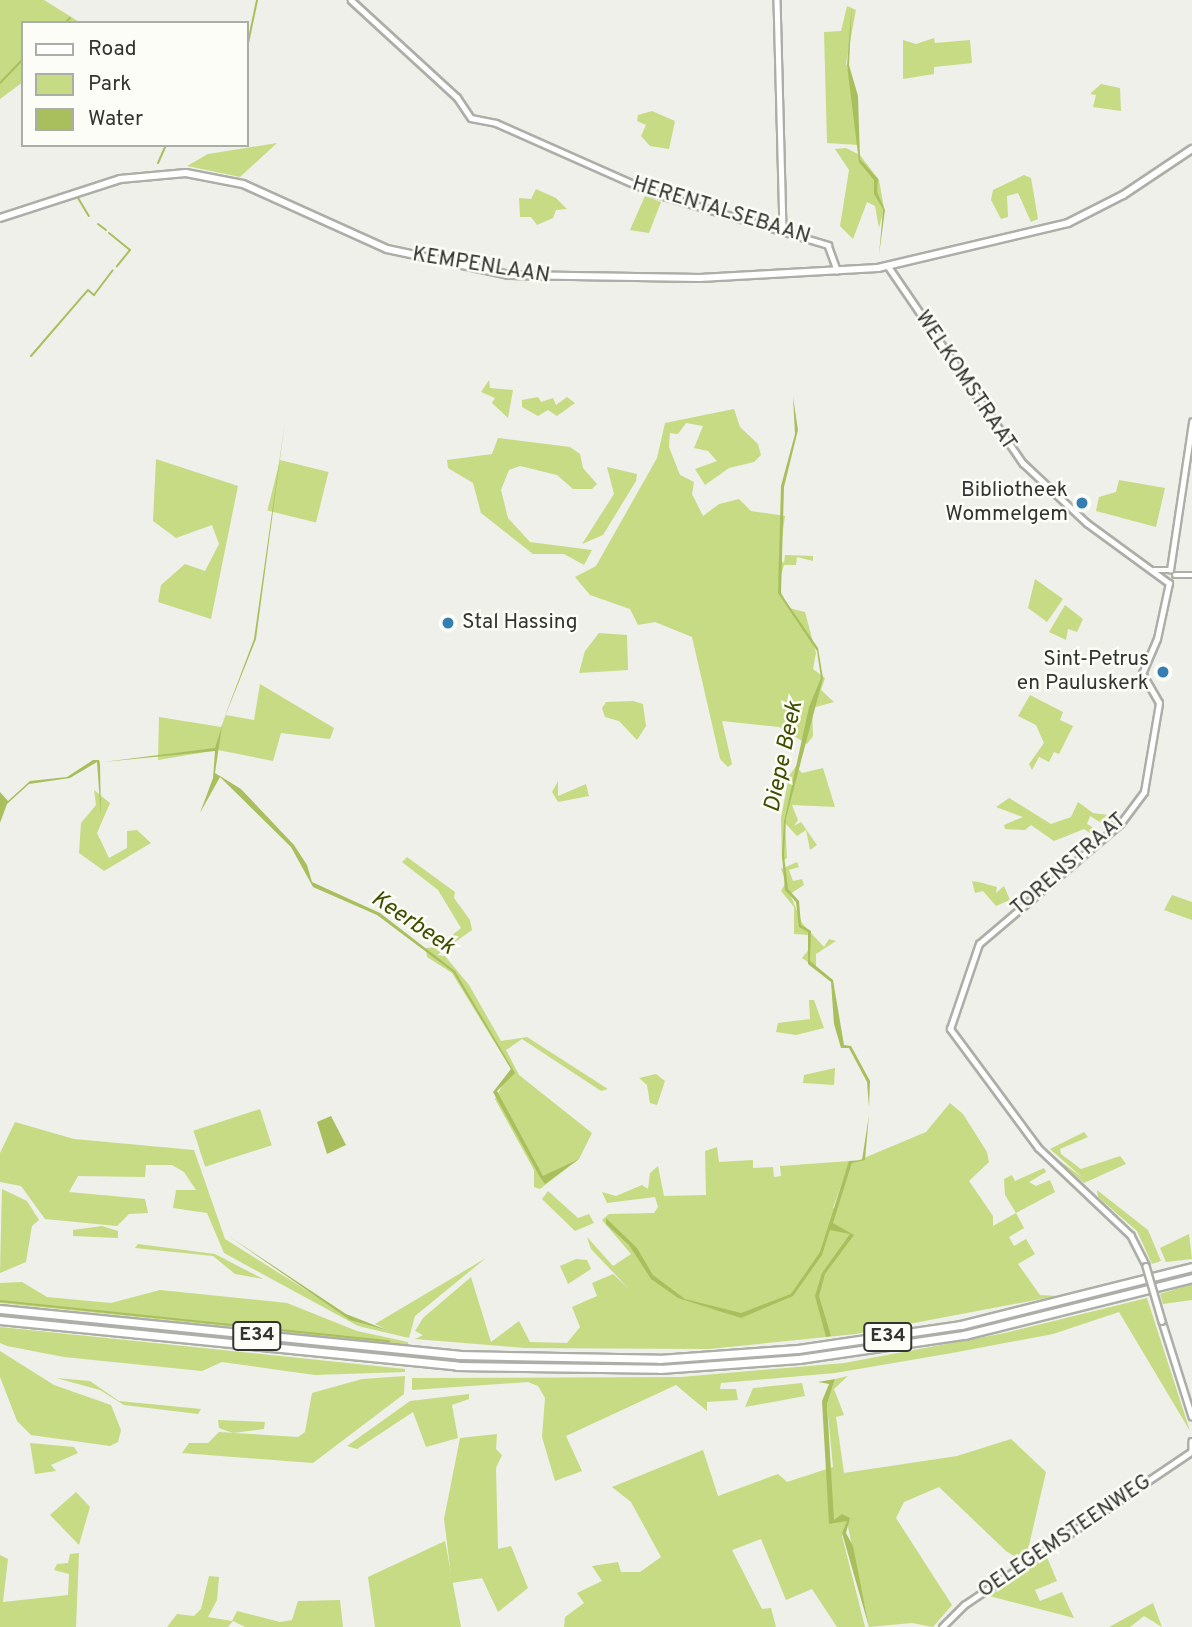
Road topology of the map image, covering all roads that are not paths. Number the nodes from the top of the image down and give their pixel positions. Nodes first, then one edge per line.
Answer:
1 (351, 0) edge
2 (778, 0) edge
3 (1192, 149) edge
4 (0, 218) edge
5 (783, 232) junction
6 (888, 266) junction
7 (837, 270) junction
8 (1192, 422) edge
9 (1170, 570) junction
10 (1162, 575) junction
11 (1175, 575) junction
12 (1192, 575) edge
13 (1169, 583) junction
14 (1192, 1266) edge
15 (1192, 1278) edge
16 (0, 1309) edge
17 (0, 1321) edge
18 (1192, 1416) edge
19 (1192, 1441) edge
20 (1192, 1452) edge
21 (942, 1627) edge

1 - 5 street, HERENTALSEBAAN
2 - 5 street
3 - 6 main road
4 - 7 main road, KEMPENLAAN
5 - 7 street, HERENTALSEBAAN
6 - 7 main road
6 - 10 street, WELKOMSTRAAT
8 - 9 street
9 - 10 street
9 - 11 street
10 - 13 street, WELKOMSTRAAT
11 - 12 street
11 - 13 street
13 - 18 street, TORENSTRAAT, bridge
14 - 16 highway, E34
15 - 17 highway, E34
19 - 20 street
20 - 21 street, OELEGEMSTEENWEG

